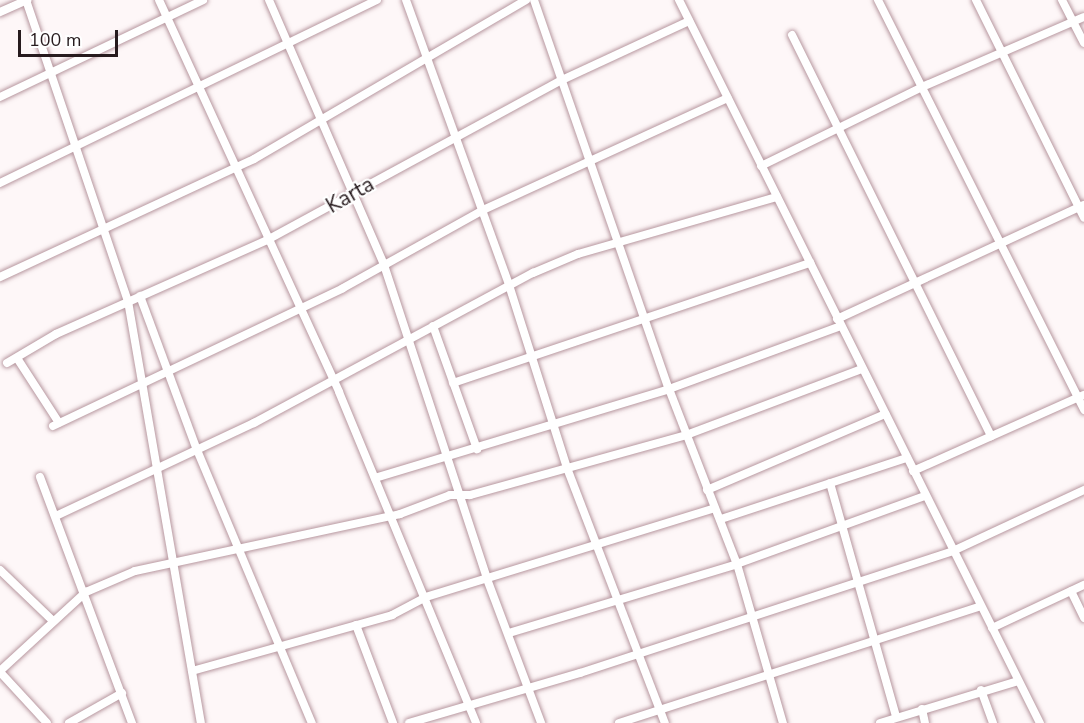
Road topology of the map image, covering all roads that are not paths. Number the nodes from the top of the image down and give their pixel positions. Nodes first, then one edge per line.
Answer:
1 (26, 0) edge
2 (159, 0) edge
3 (202, 0) edge
4 (269, 0) edge
5 (377, 0) edge
6 (406, 0) edge
7 (525, 0) edge
8 (534, 0) edge
9 (679, 0) edge
10 (878, 0) edge
11 (976, 0) edge
12 (1062, 0) edge
13 (0, 12) edge
14 (1084, 17) edge
15 (165, 18) junction
16 (689, 21) junction
17 (1073, 22) junction
18 (792, 35) dead end
19 (289, 43) junction
20 (1084, 44) edge
21 (1001, 51) junction
22 (427, 59) junction
23 (52, 73) junction
24 (561, 81) junction
25 (922, 87) junction
26 (199, 90) junction
27 (0, 97) edge
28 (728, 98) junction
29 (321, 120) junction
30 (839, 127) junction
31 (453, 137) junction
32 (76, 147) junction
33 (589, 161) junction
34 (761, 166) junction
35 (233, 169) junction
36 (0, 183) edge
37 (351, 197) junction
38 (777, 197) junction
39 (1081, 206) edge
40 (483, 210) junction
41 (1084, 218) edge
42 (106, 228) junction
43 (267, 240) junction
44 (619, 243) junction
45 (999, 243) junction
46 (810, 263) junction
47 (384, 265) junction
48 (0, 277) edge
49 (915, 282) junction
50 (509, 285) junction
51 (140, 296) junction
52 (129, 301) junction
53 (299, 309) junction
54 (645, 318) junction
55 (839, 323) junction
56 (433, 326) junction
57 (410, 339) junction
58 (529, 356) junction
59 (17, 358) junction
60 (7, 363) dead end
61 (862, 369) junction
62 (168, 371) junction
63 (333, 380) junction
64 (142, 381) junction
65 (453, 383) junction
66 (669, 389) junction
67 (1081, 397) edge
68 (1084, 410) edge
69 (885, 414) junction
70 (553, 427) junction
71 (686, 435) junction
72 (991, 436) junction
73 (477, 449) junction
74 (197, 450) junction
75 (447, 456) junction
76 (907, 458) junction
77 (567, 468) junction
78 (157, 469) junction
79 (913, 471) junction
80 (40, 477) dead end
81 (375, 478) junction
82 (830, 483) junction
83 (708, 490) junction
84 (1084, 490) edge
85 (461, 495) junction
86 (925, 496) junction
87 (715, 508) junction
88 (390, 515) junction
89 (56, 516) junction
90 (721, 519) junction
91 (843, 528) junction
92 (595, 546) junction
93 (237, 548) junction
94 (953, 551) junction
95 (172, 562) junction
96 (738, 564) junction
97 (0, 570) edge
98 (487, 579) junction
99 (857, 585) junction
100 (1084, 585) edge
101 (1071, 591) junction
102 (86, 592) junction
103 (426, 597) junction
104 (622, 602) junction
105 (981, 606) junction
106 (1084, 618) edge
107 (750, 619) junction
108 (52, 620) junction
109 (356, 626) junction
110 (992, 628) junction
111 (509, 633) junction
112 (872, 640) junction
113 (280, 646) junction
114 (638, 654) junction
115 (0, 671) edge
116 (192, 671) junction
117 (768, 674) junction
118 (1018, 681) junction
119 (530, 687) junction
120 (981, 690) junction
121 (122, 693) junction
122 (468, 705) junction
123 (922, 709) junction
124 (660, 711) junction
125 (896, 717) junction
126 (47, 723) edge
127 (69, 723) edge
128 (132, 723) edge
129 (201, 723) edge
130 (312, 723) edge
131 (393, 723) edge
132 (409, 723) edge
133 (476, 723) edge
134 (541, 723) edge
135 (619, 723) edge
136 (665, 723) edge
137 (783, 723) edge
138 (880, 723) edge
139 (925, 723) edge
140 (993, 723) edge
141 (1040, 723) edge

1 - 13 street
1 - 23 street
2 - 15 street
3 - 15 street
4 - 19 street
5 - 19 street
6 - 22 street
7 - 22 street
8 - 24 street
9 - 16 street
10 - 25 street
11 - 21 street
12 - 17 street
14 - 17 street
15 - 23 street
15 - 26 street
16 - 24 street, Karta
16 - 28 street
17 - 20 street
17 - 21 street
18 - 30 street
19 - 26 street
19 - 29 street
21 - 25 street
21 - 39 street
22 - 29 street
22 - 31 street
23 - 27 street
23 - 32 street
24 - 31 street, Karta
24 - 33 street
25 - 30 street
25 - 45 street
26 - 32 street
26 - 35 street
28 - 33 street
28 - 34 street
29 - 35 street
29 - 37 street
30 - 34 street
30 - 49 street
31 - 37 street, Karta
31 - 40 street
32 - 36 street
32 - 42 street
33 - 40 street
33 - 44 street
34 - 38 street
35 - 42 street
35 - 43 street
37 - 43 street, Karta
37 - 47 street
38 - 44 street
38 - 46 street
39 - 41 street
39 - 45 street
40 - 47 street
40 - 50 street
42 - 48 street
42 - 52 street
43 - 51 street, Karta
43 - 53 street
44 - 50 street
44 - 54 street
45 - 49 street
45 - 67 street
46 - 54 street
46 - 55 street
47 - 53 street
47 - 57 street
49 - 55 street
49 - 72 street
50 - 56 street
50 - 58 street
51 - 52 street, Karta
51 - 62 street
52 - 59 street, Karta
52 - 64 street
53 - 62 street
53 - 63 street
54 - 58 street
54 - 66 street
55 - 61 street
55 - 66 street
56 - 57 street
56 - 65 street
57 - 63 street
57 - 75 street
58 - 65 street
58 - 70 street
59 - 60 street, Karta
59 - 64 street
61 - 69 street
61 - 71 street
62 - 64 street
62 - 74 street
63 - 74 street
63 - 81 street
64 - 78 street
65 - 73 street
66 - 70 street
66 - 71 street
67 - 68 street
67 - 72 street
69 - 76 street
69 - 83 street
70 - 73 street
70 - 77 street
71 - 77 street
71 - 83 street
72 - 79 street
73 - 75 street
74 - 78 street
74 - 93 street
75 - 81 street
75 - 85 street
76 - 79 street
76 - 82 street
77 - 85 street
77 - 92 street
78 - 89 street
78 - 95 street
79 - 86 street
80 - 89 street
81 - 88 street
82 - 90 street
82 - 91 street
83 - 87 street
84 - 94 street
85 - 88 street
85 - 98 street
86 - 91 street
86 - 94 street
87 - 90 street
87 - 92 street
88 - 93 street
88 - 103 street
89 - 102 street
90 - 96 street
91 - 96 street
91 - 99 street
92 - 98 street
92 - 104 street
93 - 95 street
93 - 113 street
94 - 99 street
94 - 105 street
95 - 102 street
95 - 116 street
96 - 104 street
96 - 107 street
97 - 108 street
98 - 103 street
98 - 111 street
99 - 107 street
99 - 112 street
100 - 101 street
101 - 106 street
101 - 110 street
102 - 108 street
102 - 121 street
103 - 109 street
103 - 122 street
104 - 111 street
104 - 114 street
105 - 110 street
105 - 112 street
107 - 114 street
107 - 117 street
108 - 115 street
109 - 113 street
109 - 131 street
110 - 118 street
111 - 119 street
112 - 117 street
112 - 125 street
113 - 116 street
113 - 130 street
114 - 119 street
114 - 124 street
115 - 126 street
116 - 129 street
117 - 124 street
117 - 137 street
118 - 120 street
118 - 141 street
119 - 122 street
119 - 134 street
120 - 123 street
120 - 140 street
121 - 127 street
121 - 128 street
122 - 132 street
122 - 133 street
123 - 125 street
123 - 139 street
124 - 135 street
124 - 136 street
125 - 138 street

